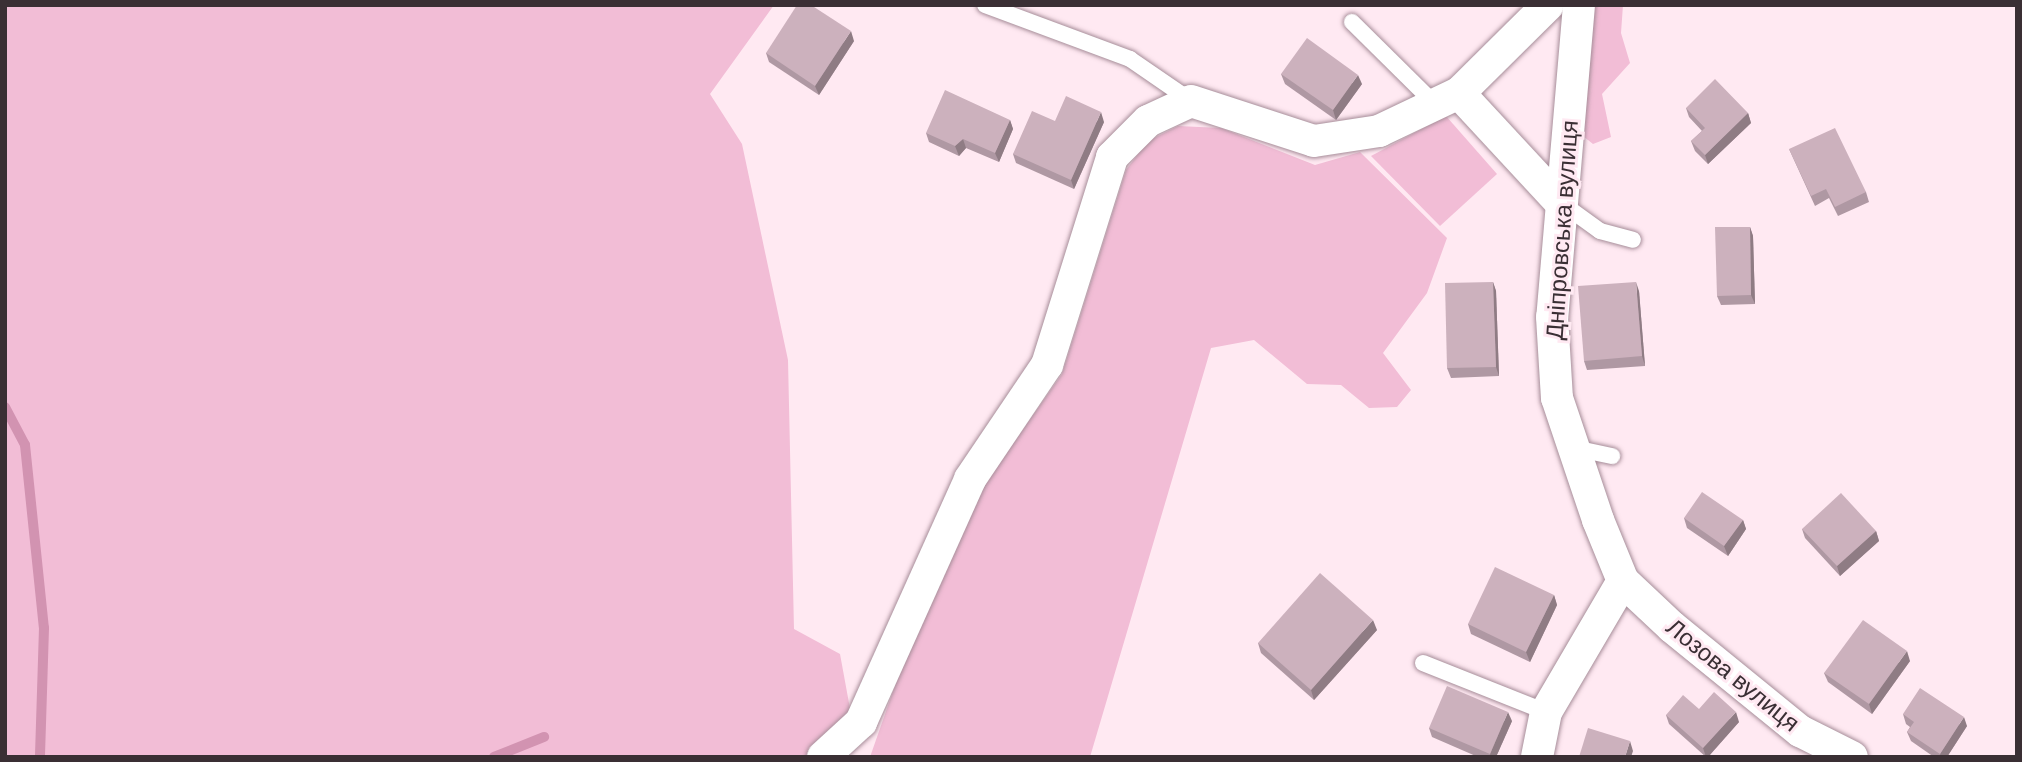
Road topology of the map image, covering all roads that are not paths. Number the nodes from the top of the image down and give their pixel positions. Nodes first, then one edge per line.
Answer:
1 (985, 5) edge
2 (1548, 5) edge
3 (1579, 5) edge
4 (1352, 22) dead end
5 (1447, 98) junction
6 (1192, 101) junction
7 (1560, 202) junction
8 (1633, 240) dead end
9 (1574, 448) junction
10 (1612, 456) dead end
11 (1623, 581) junction
12 (1423, 663) dead end
13 (1546, 712) junction
14 (823, 757) edge
15 (1536, 757) edge
16 (1852, 757) edge

1 - 6 lane
2 - 5 street
3 - 7 street, Дніпровська вулиця
4 - 5 lane
5 - 6 street
5 - 7 street
6 - 14 street
7 - 8 lane
7 - 9 street, Дніпровська вулиця
9 - 10 lane
9 - 11 street, Дніпровська вулиця
11 - 13 street
11 - 16 street, Лозова вулиця
12 - 13 lane
13 - 15 street

